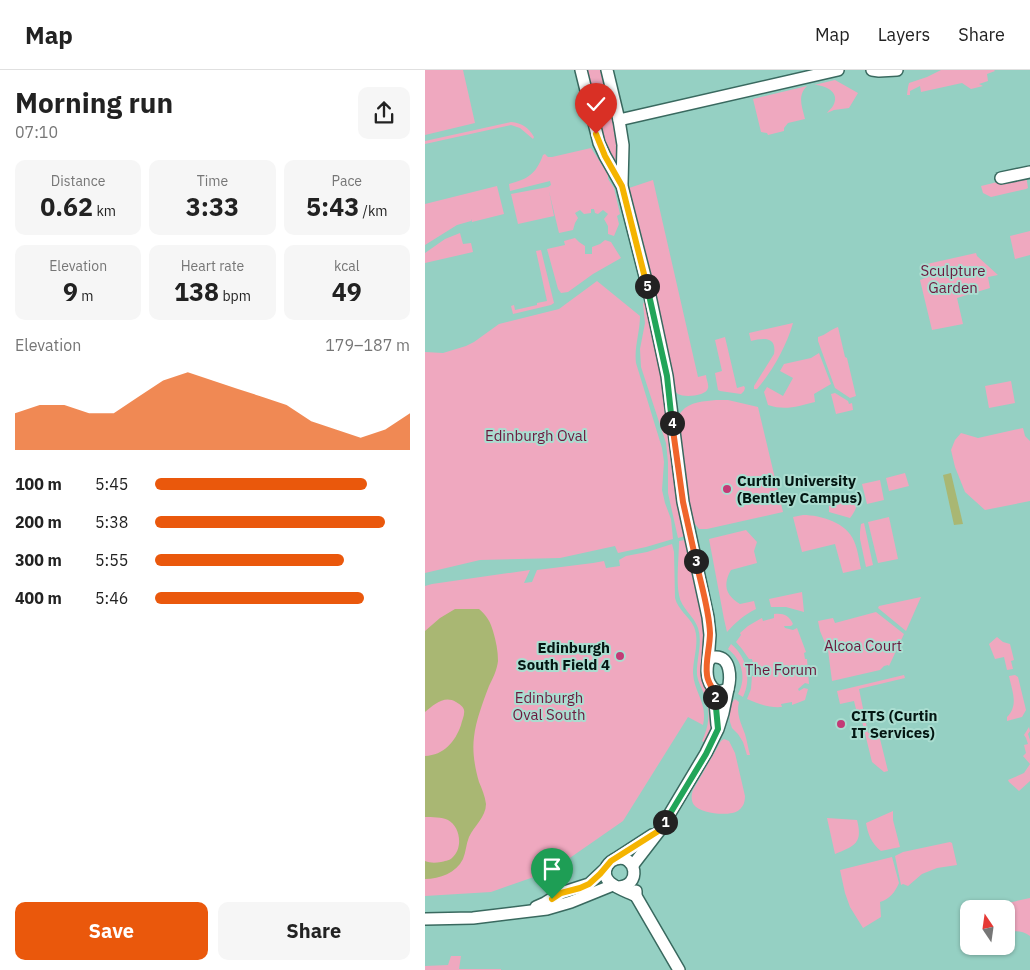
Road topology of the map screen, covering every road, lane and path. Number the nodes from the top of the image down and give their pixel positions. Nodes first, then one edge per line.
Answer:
1 (581, 70) edge
2 (607, 70) edge
3 (838, 70) edge
4 (872, 70) edge
5 (897, 70) edge
6 (619, 120) junction
7 (1030, 172) edge
8 (1001, 178) dead end
9 (622, 186) junction
10 (710, 635) junction
11 (723, 658) junction
12 (708, 662) junction
13 (728, 689) junction
14 (714, 690) junction
15 (718, 729) junction
16 (660, 830) junction
17 (610, 864) junction
18 (633, 870) junction
19 (615, 886) junction
20 (636, 896) junction
21 (523, 912) junction
22 (425, 919) edge
23 (679, 970) edge

1 - 9 street
2 - 6 street
3 - 6 street
4 - 5 street
6 - 9 street
7 - 8 street
9 - 10 street
10 - 11 street
10 - 12 street
11 - 12 street
11 - 13 street
12 - 14 street
13 - 14 street
13 - 15 street
14 - 15 street
15 - 16 street
16 - 17 street
16 - 18 street
17 - 18 street
17 - 19 street
17 - 21 street
18 - 19 street
18 - 20 street
19 - 20 street
19 - 21 street
20 - 23 street
21 - 22 street

